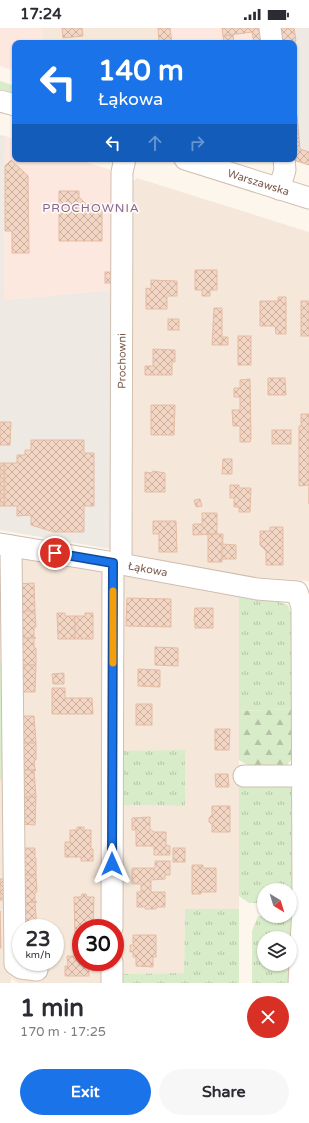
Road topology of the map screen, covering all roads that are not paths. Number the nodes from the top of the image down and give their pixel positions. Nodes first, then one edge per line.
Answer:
1 (270, 28) edge
2 (272, 40) edge
3 (0, 100) edge
4 (12, 104) edge
5 (124, 162) edge
6 (194, 162) edge
7 (284, 162) edge
8 (279, 189) junction
9 (309, 198) edge
10 (5, 545) edge
11 (117, 564) junction
12 (244, 776) dead end
13 (303, 776) junction
14 (14, 919) edge
15 (112, 919) edge
16 (112, 971) edge
17 (112, 983) edge
18 (300, 983) edge

1 - 2 street
3 - 4 street
5 - 11 street, Prochowni
6 - 8 street, Warszawska
7 - 8 street
8 - 9 street, Warszawska
10 - 11 street, Łąkowa
10 - 14 street
11 - 13 street, Łąkowa
11 - 15 street, Prochowni
12 - 13 street
13 - 18 street
16 - 17 street

